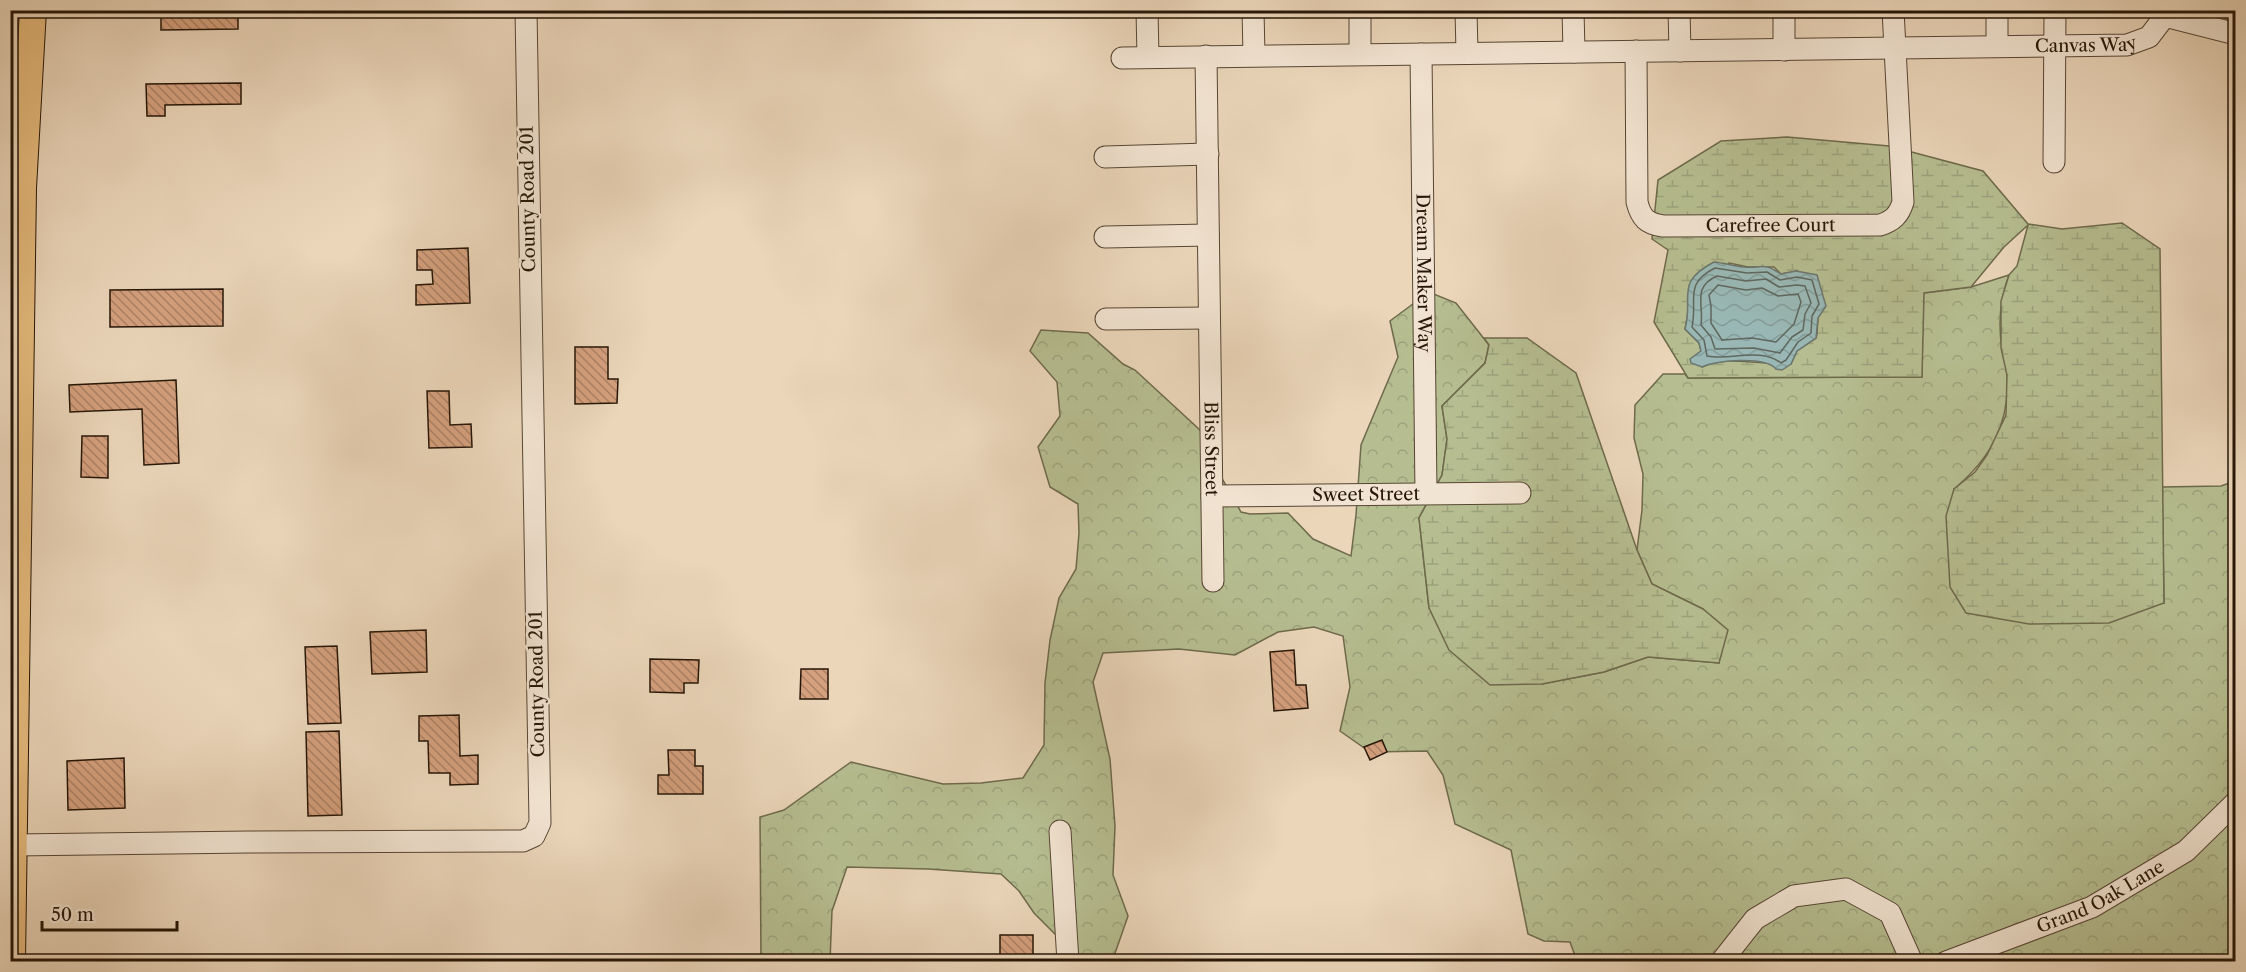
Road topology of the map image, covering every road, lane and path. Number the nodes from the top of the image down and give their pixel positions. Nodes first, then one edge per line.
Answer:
1 (33, 10) edge
2 (526, 10) edge
3 (1147, 10) edge
4 (1252, 10) edge
5 (1359, 10) edge
6 (1466, 10) edge
7 (1573, 10) edge
8 (1679, 10) edge
9 (1784, 10) edge
10 (1893, 10) edge
11 (1998, 10) edge
12 (2055, 10) edge
13 (2166, 13) edge
14 (2234, 33) edge
15 (2054, 45) junction
16 (1997, 46) junction
17 (1894, 47) junction
18 (1785, 50) junction
19 (1636, 51) junction
20 (1680, 51) junction
21 (1574, 52) junction
22 (1467, 53) junction
23 (1360, 54) junction
24 (1421, 54) junction
25 (1254, 55) junction
26 (1206, 56) junction
27 (1148, 57) junction
28 (1122, 58) dead end
29 (1208, 154) junction
30 (1105, 157) dead end
31 (2054, 162) dead end
32 (1208, 235) junction
33 (1105, 237) dead end
34 (1209, 318) junction
35 (1106, 319) dead end
36 (15, 371) edge
37 (10, 424) edge
38 (20, 454) junction
39 (1426, 493) junction
40 (1520, 493) dead end
41 (1212, 496) junction
42 (1213, 581) dead end
43 (2235, 802) edge
44 (1060, 831) dead end
45 (12, 846) edge
46 (12, 962) edge
47 (1068, 962) edge
48 (1721, 962) edge
49 (1912, 962) edge
50 (1946, 962) edge

1 - 36 main road
2 - 45 street, County Road 201
3 - 27 street
4 - 25 street
5 - 23 street
6 - 22 street
7 - 21 street
8 - 20 street
9 - 18 street
10 - 17 street
11 - 16 street
12 - 15 street
13 - 14 street
13 - 15 street, Canvas Way
15 - 16 street, Canvas Way
15 - 31 street
16 - 17 street, Canvas Way
17 - 18 street, Canvas Way
17 - 19 street, Carefree Court
18 - 20 street, Canvas Way
19 - 20 street, Canvas Way
19 - 21 street, Canvas Way
21 - 22 street, Canvas Way
22 - 24 street, Canvas Way
23 - 24 street, Canvas Way
23 - 25 street, Canvas Way
24 - 39 street, Dream Maker Way
25 - 26 street, Canvas Way
26 - 27 street, Canvas Way
26 - 29 street, Bliss Street
27 - 28 street, Canvas Way
29 - 30 street
29 - 32 street, Bliss Street
32 - 33 street
32 - 34 street, Bliss Street
34 - 35 street
34 - 41 street, Bliss Street
36 - 38 main road
37 - 38 main road
38 - 45 main road
39 - 40 street, Sweet Street
39 - 41 street, Sweet Street
41 - 42 street, Bliss Street
43 - 50 street, Grand Oak Lane
44 - 47 street
45 - 46 main road
48 - 49 street

